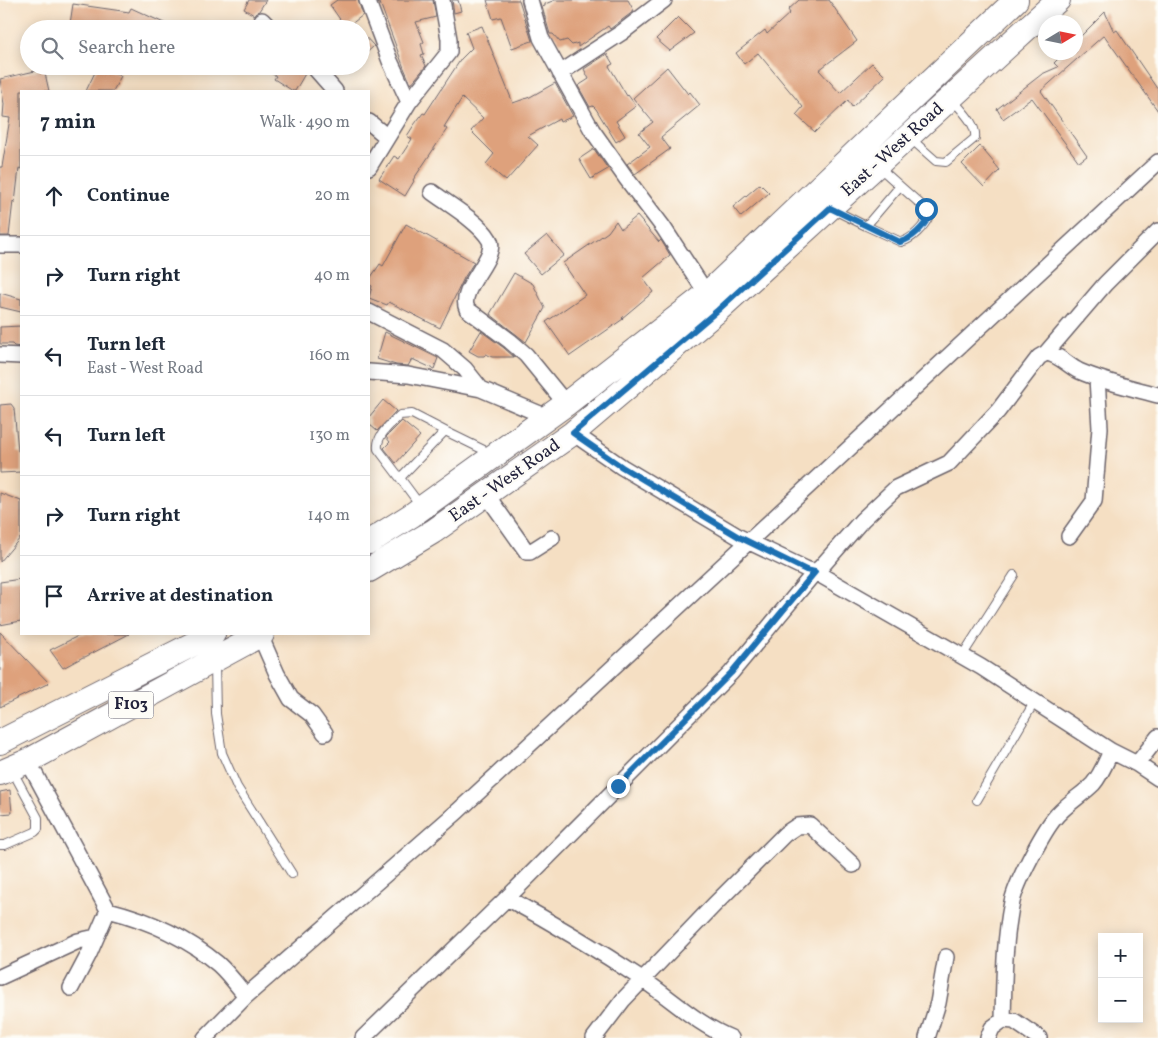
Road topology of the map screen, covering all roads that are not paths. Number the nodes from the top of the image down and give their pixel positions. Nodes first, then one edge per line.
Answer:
1 (367, 0) edge
2 (442, 0) edge
3 (530, 0) edge
4 (664, 0) edge
5 (1016, 0) edge
6 (1058, 0) edge
7 (560, 73) junction
8 (321, 75) edge
9 (334, 90) edge
10 (951, 97) junction
11 (409, 102) junction
12 (370, 123) edge
13 (908, 136) junction
14 (387, 138) junction
15 (1158, 162) edge
16 (370, 165) edge
17 (877, 165) junction
18 (900, 186) junction
19 (432, 192) dead end
20 (830, 208) junction
21 (866, 226) junction
22 (1158, 231) edge
23 (0, 245) edge
24 (20, 245) edge
25 (707, 294) junction
26 (370, 313) edge
27 (1046, 353) junction
28 (0, 355) edge
29 (20, 356) edge
30 (370, 372) edge
31 (1097, 378) junction
32 (481, 389) junction
33 (1158, 395) edge
34 (566, 404) junction
35 (547, 417) junction
36 (446, 431) junction
37 (573, 433) junction
38 (494, 455) junction
39 (400, 478) junction
40 (486, 494) junction
41 (422, 508) junction
42 (1069, 536) dead end
43 (552, 538) dead end
44 (370, 541) edge
45 (750, 542) junction
46 (370, 569) edge
47 (815, 572) junction
48 (1014, 576) dead end
49 (211, 635) edge
50 (259, 635) edge
51 (261, 635) edge
52 (962, 656) junction
53 (215, 659) junction
54 (1035, 701) junction
55 (325, 733) dead end
56 (1158, 737) edge
57 (0, 742) edge
58 (1111, 750) junction
59 (1137, 764) junction
60 (13, 767) edge
61 (1158, 778) edge
62 (977, 800) dead end
63 (0, 845) edge
64 (853, 864) dead end
65 (292, 874) dead end
66 (507, 898) junction
67 (108, 910) junction
68 (96, 937) junction
69 (946, 957) dead end
70 (0, 978) edge
71 (644, 980) junction
72 (71, 988) dead end
73 (246, 996) junction
74 (1003, 1020) junction
75 (205, 1038) edge
76 (362, 1038) edge
77 (594, 1038) edge
78 (731, 1038) edge
79 (927, 1038) edge
80 (988, 1038) edge
81 (1038, 1038) edge

1 - 11 street
2 - 11 street
3 - 7 street
4 - 7 street
5 - 25 main road, East - West Road
6 - 10 main road, East - West Road
7 - 25 street
8 - 9 street
10 - 13 main road, East - West Road
10 - 13 lane
11 - 14 street
12 - 14 street
13 - 17 main road, East - West Road
14 - 16 street
15 - 45 street
17 - 18 lane
17 - 20 main road, East - West Road
18 - 21 lane
18 - 21 lane
19 - 34 street
20 - 21 lane
20 - 37 main road, East - West Road
22 - 27 street
23 - 24 street
25 - 34 main road, East - West Road
26 - 32 street
27 - 31 street
27 - 47 street
28 - 29 street
30 - 32 street
31 - 33 street
31 - 42 street
32 - 35 street
34 - 35 main road, East - West Road
35 - 38 main road, East - West Road
36 - 38 lane
36 - 39 lane
36 - 39 lane
37 - 40 main road, East - West Road
37 - 45 street
38 - 41 main road, East - West Road
39 - 41 lane
40 - 43 street
40 - 46 main road, East - West Road
41 - 44 main road, East - West Road
45 - 47 street
45 - 73 street
47 - 52 street
47 - 66 street
48 - 52 lane
49 - 57 main road, F103
50 - 53 main road, F103
51 - 55 street
52 - 54 street
53 - 60 main road, F103
53 - 65 lane
54 - 58 street
54 - 62 lane
56 - 59 street
58 - 59 street
58 - 74 street
59 - 61 street
60 - 63 lane
60 - 67 street
64 - 71 street
66 - 71 street
66 - 76 street
67 - 68 street
67 - 73 street
68 - 70 street
68 - 72 street
69 - 79 street
71 - 77 street
71 - 78 street
73 - 75 street
74 - 80 street
74 - 81 street

